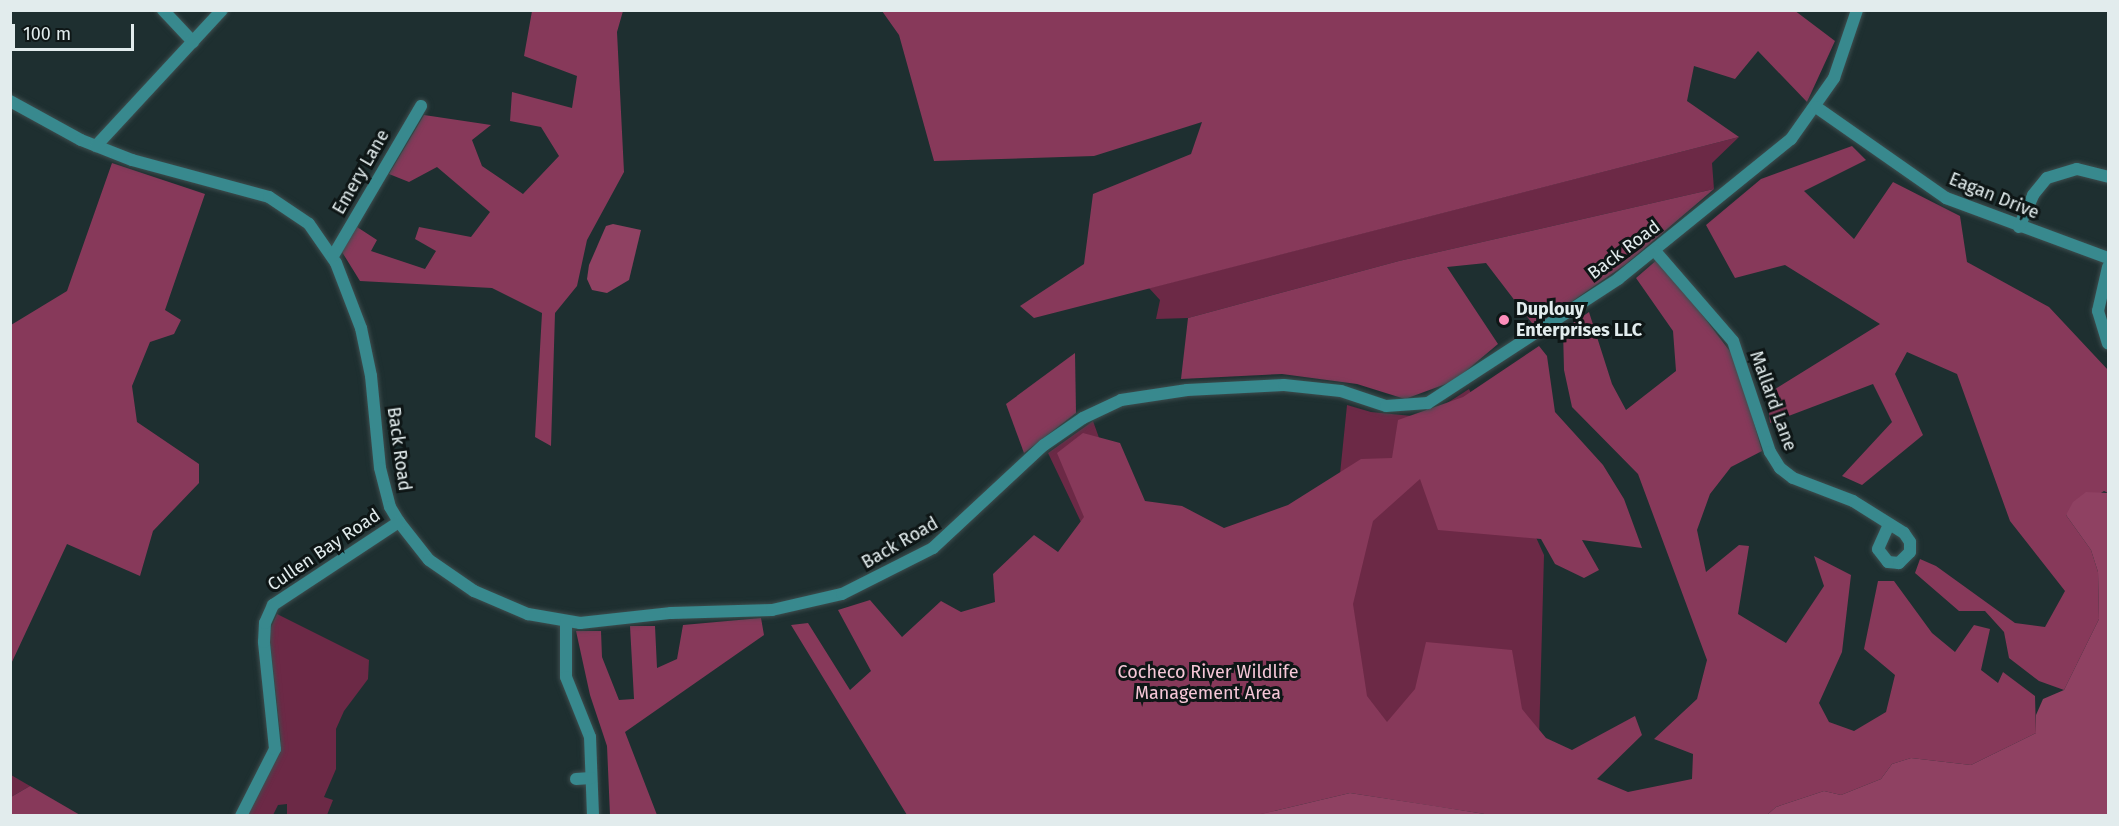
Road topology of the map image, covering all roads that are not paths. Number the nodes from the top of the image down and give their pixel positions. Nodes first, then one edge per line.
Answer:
1 (163, 10) edge
2 (222, 10) edge
3 (1857, 10) edge
4 (193, 42) junction
5 (10, 101) edge
6 (421, 106) dead end
7 (1816, 107) junction
8 (96, 146) junction
9 (2109, 177) edge
10 (2019, 227) junction
11 (1655, 251) junction
12 (333, 256) junction
13 (2109, 258) edge
14 (2109, 267) edge
15 (2109, 343) edge
16 (399, 522) junction
17 (1889, 524) dead end
18 (566, 622) junction
19 (591, 778) junction
20 (576, 779) dead end
21 (242, 816) edge
22 (593, 816) edge

1 - 4 street
2 - 4 street
3 - 7 street, Back Road
4 - 8 street
5 - 8 street, Back Road
6 - 12 street, Emery Lane
7 - 10 street, Eagan Drive
7 - 11 street, Back Road
8 - 12 street, Back Road
9 - 10 street
10 - 13 street, Eagan Drive
11 - 17 street, Mallard Lane
11 - 18 street, Back Road
12 - 16 street, Back Road
14 - 15 street
16 - 18 street, Back Road
16 - 21 street, Cullen Bay Road
18 - 19 street
19 - 20 street
19 - 22 street

